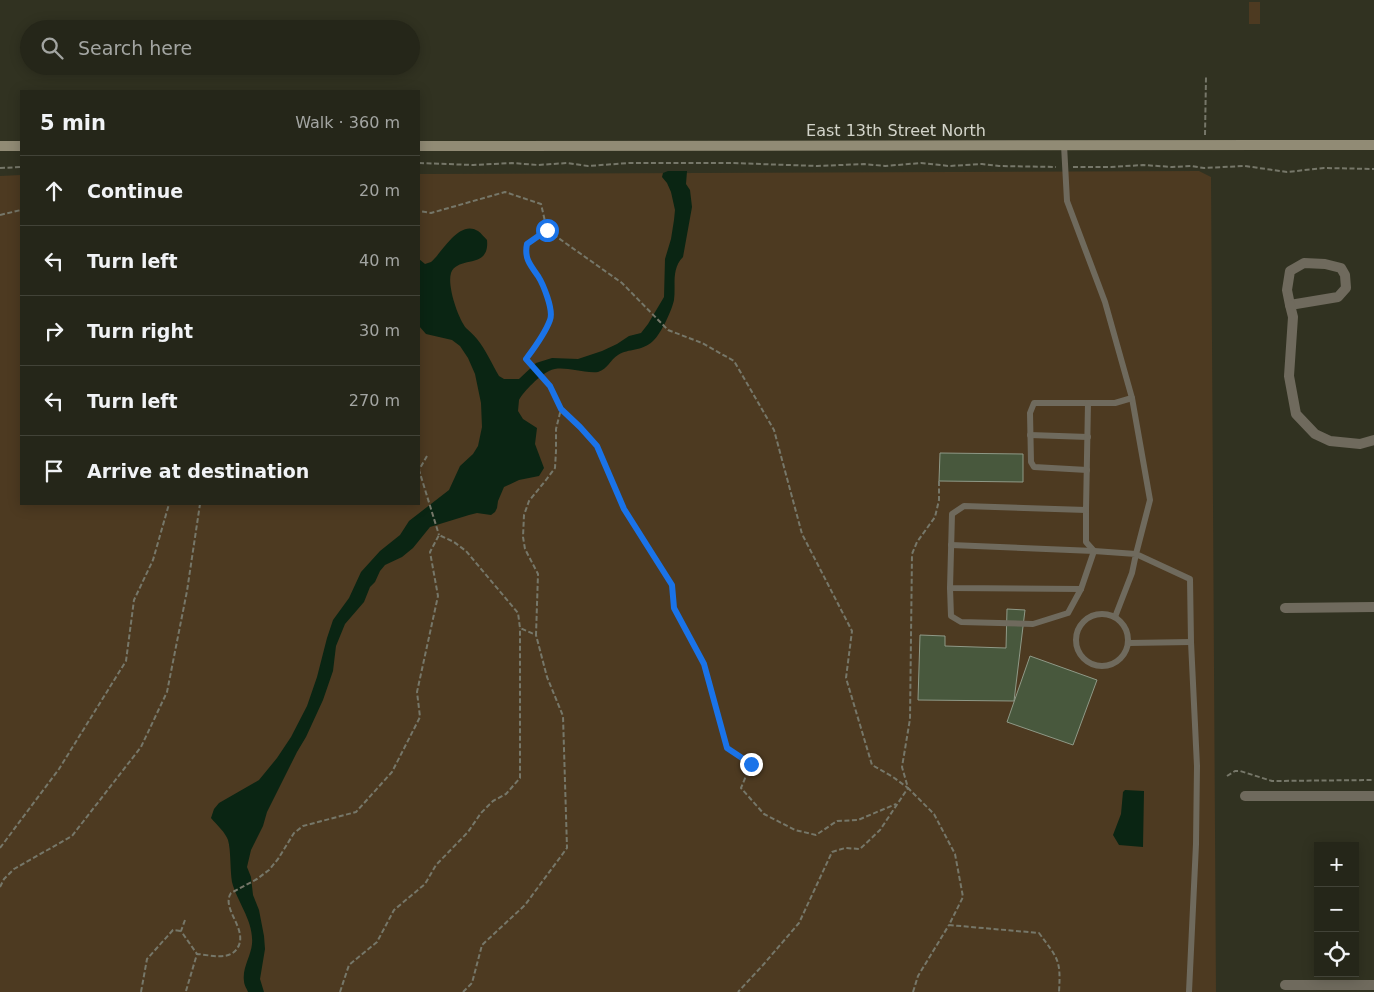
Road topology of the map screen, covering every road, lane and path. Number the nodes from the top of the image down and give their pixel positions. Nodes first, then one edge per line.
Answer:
1 (1206, 77) dead end
2 (1064, 145) junction
3 (1204, 145) junction
4 (1374, 145) edge
5 (0, 146) edge
6 (20, 146) edge
7 (420, 146) edge
8 (420, 164) edge
9 (20, 167) edge
10 (1065, 167) junction
11 (0, 168) edge
12 (1374, 169) edge
13 (20, 210) edge
14 (420, 211) edge
15 (0, 215) edge
16 (547, 230) junction
17 (1290, 305) junction
18 (1132, 398) junction
19 (1088, 403) junction
20 (561, 409) junction
21 (1030, 435) junction
22 (1088, 437) junction
23 (1374, 440) edge
24 (427, 456) dead end
25 (420, 468) edge
26 (1087, 470) junction
27 (420, 474) edge
28 (939, 481) dead end
29 (170, 505) edge
30 (200, 505) edge
31 (1086, 510) junction
32 (439, 536) junction
33 (951, 545) junction
34 (1094, 551) junction
35 (1136, 554) junction
36 (950, 588) junction
37 (1081, 589) junction
38 (1374, 607) edge
39 (1284, 608) dead end
40 (1115, 617) junction
41 (520, 628) junction
42 (536, 635) junction
43 (1129, 642) junction
44 (1191, 642) junction
45 (1227, 776) dead end
46 (1374, 780) edge
47 (908, 788) junction
48 (1246, 796) dead end
49 (1374, 796) edge
50 (897, 804) junction
51 (0, 848) edge
52 (0, 887) edge
53 (185, 920) dead end
54 (949, 925) junction
55 (181, 931) junction
56 (197, 954) junction
57 (1285, 985) dead end
58 (1374, 985) edge
59 (186, 991) edge
60 (141, 992) edge
61 (340, 992) edge
62 (463, 992) edge
63 (738, 992) edge
64 (913, 992) edge
65 (1059, 992) edge
66 (1189, 992) edge

1 - 3 path
2 - 3 main road, East 13th Street North
2 - 7 main road, East 13th Street North
2 - 10 lane
3 - 4 main road, East 13th Street North
5 - 6 main road
8 - 10 path
9 - 11 path
10 - 12 path
10 - 18 lane
13 - 15 path
14 - 16 path
16 - 20 path
16 - 47 path
17 - 17 street
17 - 23 street
18 - 19 lane
18 - 35 lane
19 - 21 lane
19 - 22 lane
20 - 42 path
20 - 50 path
21 - 22 lane
21 - 26 lane
22 - 26 lane
24 - 25 path
26 - 31 lane
27 - 32 path
28 - 47 path
29 - 51 path
30 - 52 path
31 - 33 lane
31 - 34 lane
32 - 41 path
32 - 56 path
33 - 34 lane
33 - 36 lane
34 - 35 lane
34 - 37 lane
35 - 40 lane
35 - 44 lane
36 - 37 lane
36 - 37 lane
38 - 39 street
40 - 43 lane
40 - 43 lane
41 - 42 path
41 - 61 path
42 - 62 path
43 - 44 lane
44 - 66 lane
45 - 46 path
47 - 50 path
47 - 54 path
48 - 49 street
50 - 63 path
53 - 55 path
54 - 64 path
54 - 65 path
55 - 56 path
55 - 60 path
56 - 59 path
57 - 58 street

